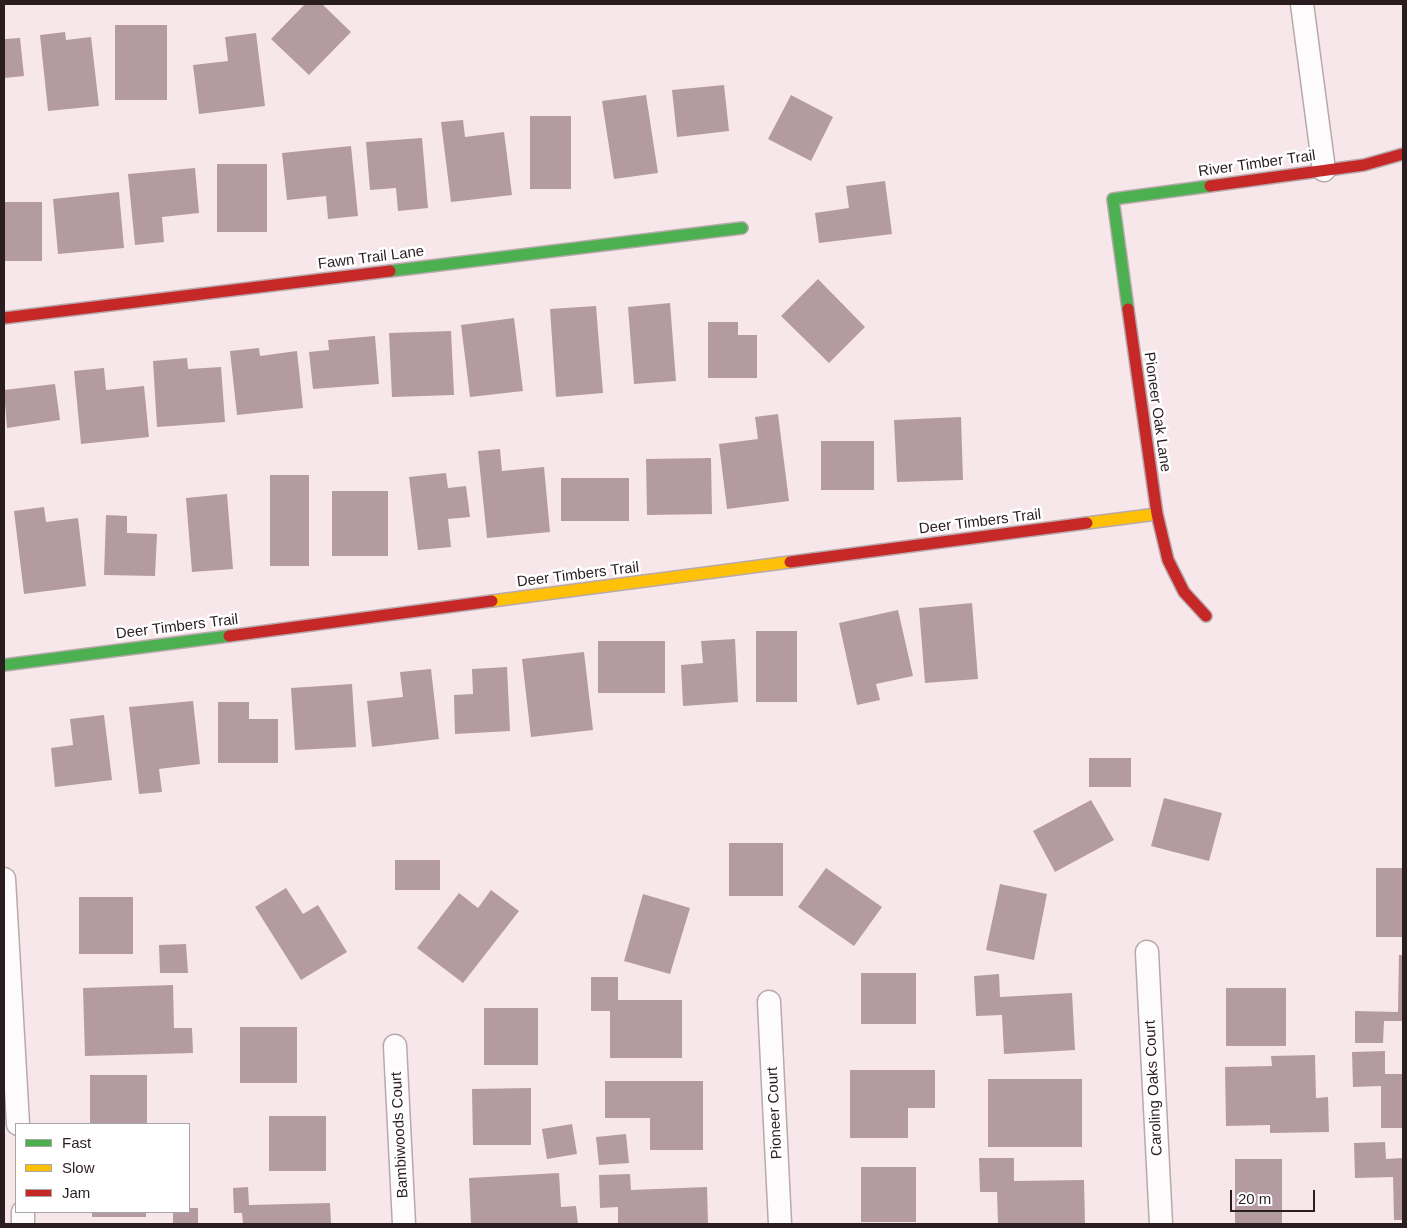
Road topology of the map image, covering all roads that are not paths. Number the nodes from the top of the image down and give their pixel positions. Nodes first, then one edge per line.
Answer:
1 (1302, 4) edge
2 (1403, 154) edge
3 (1324, 170) junction
4 (1112, 199) joint
5 (742, 228) dead end
6 (4, 318) edge
7 (1157, 514) junction
8 (1206, 616) dead end
9 (4, 665) edge
10 (4, 878) edge
11 (1147, 952) dead end
12 (769, 1002) dead end
13 (395, 1046) dead end
14 (18, 1123) edge
15 (404, 1224) edge
16 (780, 1224) edge
17 (1161, 1224) edge

1 - 3 street
2 - 3 street, River Timber Trail
3 - 4 street, River Timber Trail
4 - 7 street, Pioneer Oak Lane
5 - 6 street, Fawn Trail Lane
7 - 8 street, Pioneer Oak Lane
7 - 9 street, Deer Timbers Trail
10 - 14 street
11 - 17 street, Caroling Oaks Court
12 - 16 street, Pioneer Court
13 - 15 street, Bambiwoods Court

